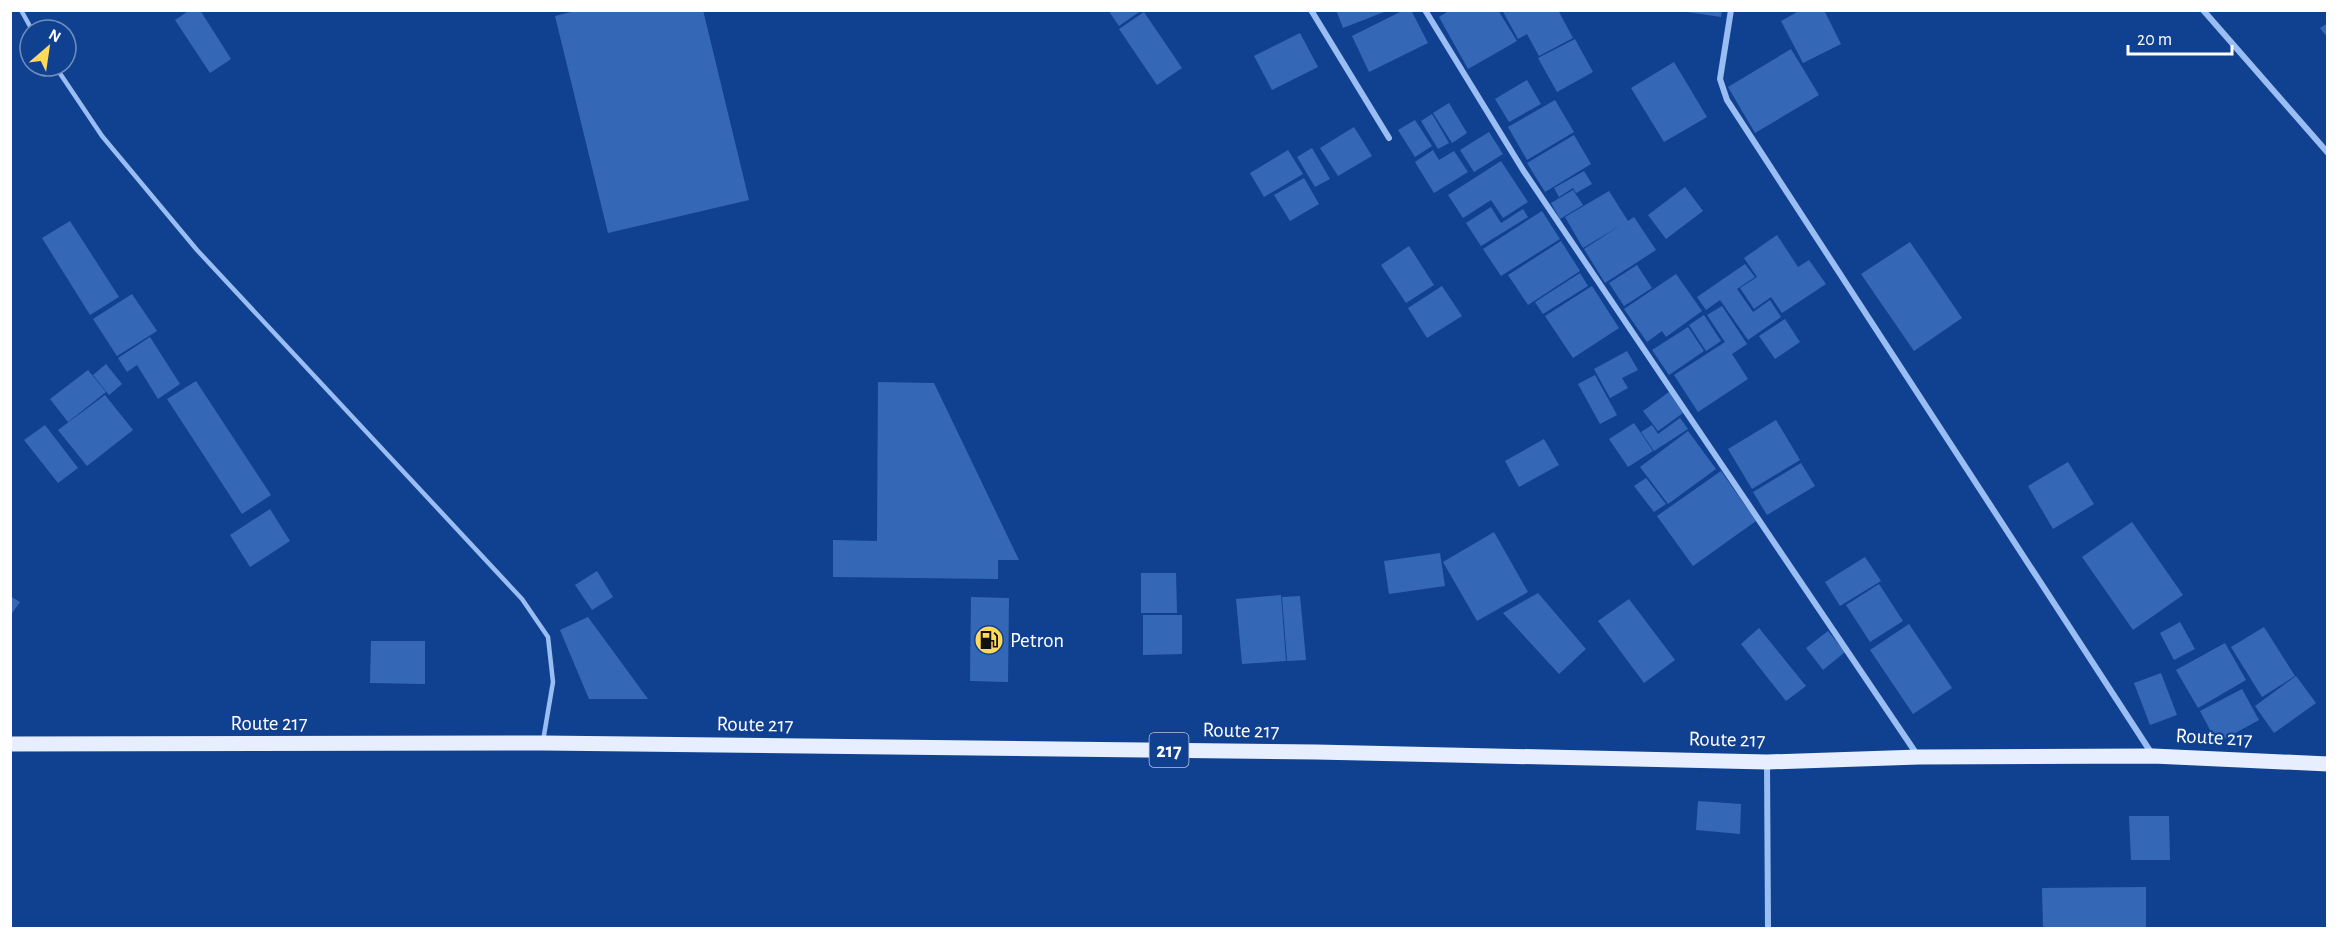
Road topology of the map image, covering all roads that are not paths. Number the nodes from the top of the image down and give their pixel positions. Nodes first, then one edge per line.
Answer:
1 (1311, 10) edge
2 (1425, 10) edge
3 (1731, 10) edge
4 (2203, 10) edge
5 (63, 78) edge
6 (1389, 138) dead end
7 (2328, 153) edge
8 (543, 743) junction
9 (10, 744) edge
10 (2153, 756) junction
11 (1918, 757) junction
12 (1767, 762) junction
13 (2328, 764) edge
14 (1768, 928) edge

1 - 6 street
2 - 11 street
3 - 10 street
4 - 7 street
5 - 8 lane
8 - 9 main road, Route 217 / 217
8 - 12 main road, Route 217 / 217
10 - 11 main road, Route 217 / 217
10 - 13 main road, Route 217 / 217
11 - 12 main road, Route 217 / 217
12 - 14 street

